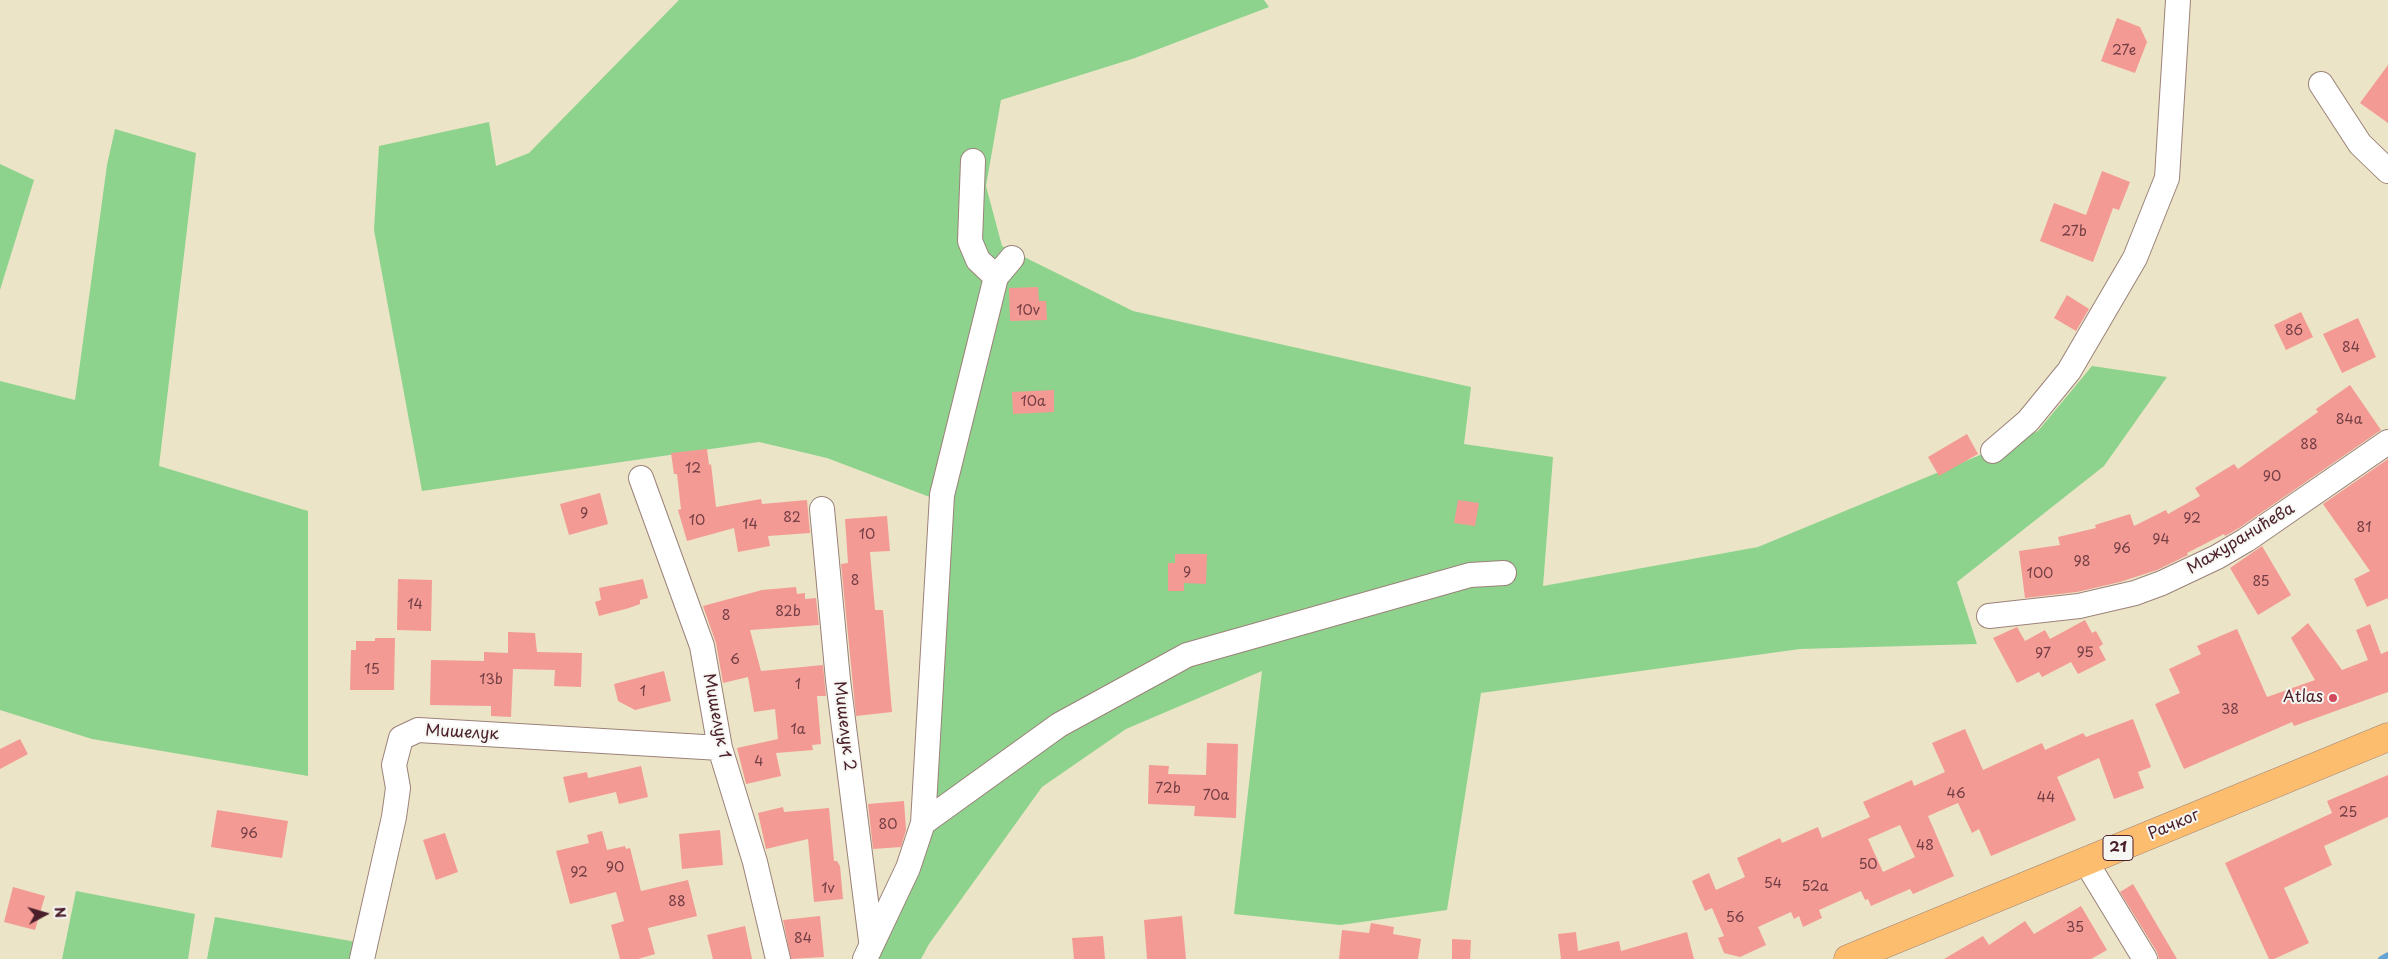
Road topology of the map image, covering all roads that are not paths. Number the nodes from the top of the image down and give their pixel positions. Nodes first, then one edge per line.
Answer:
1 (2178, 0) edge
2 (2321, 84) dead end
3 (973, 161) dead end
4 (2388, 171) edge
5 (1012, 258) dead end
6 (996, 276) junction
7 (2388, 442) edge
8 (1993, 451) dead end
9 (641, 478) dead end
10 (822, 510) dead end
11 (1504, 573) dead end
12 (1989, 616) dead end
13 (2388, 737) edge
14 (720, 748) junction
15 (924, 823) junction
16 (2086, 862) junction
17 (868, 951) edge
18 (362, 959) edge
19 (778, 959) edge
20 (1848, 959) edge
21 (2145, 959) edge

1 - 8 street
2 - 4 street
3 - 6 street
5 - 6 street
6 - 15 street
7 - 12 street, Мажуранићева
9 - 14 street, Мишелук 1
10 - 17 street, Мишелук 2
11 - 15 street
13 - 16 main road, Рачког / 21
14 - 18 street, Мишелук
14 - 19 street, Мишелук 1
15 - 17 street
16 - 20 main road, Рачког / 21
16 - 21 street

